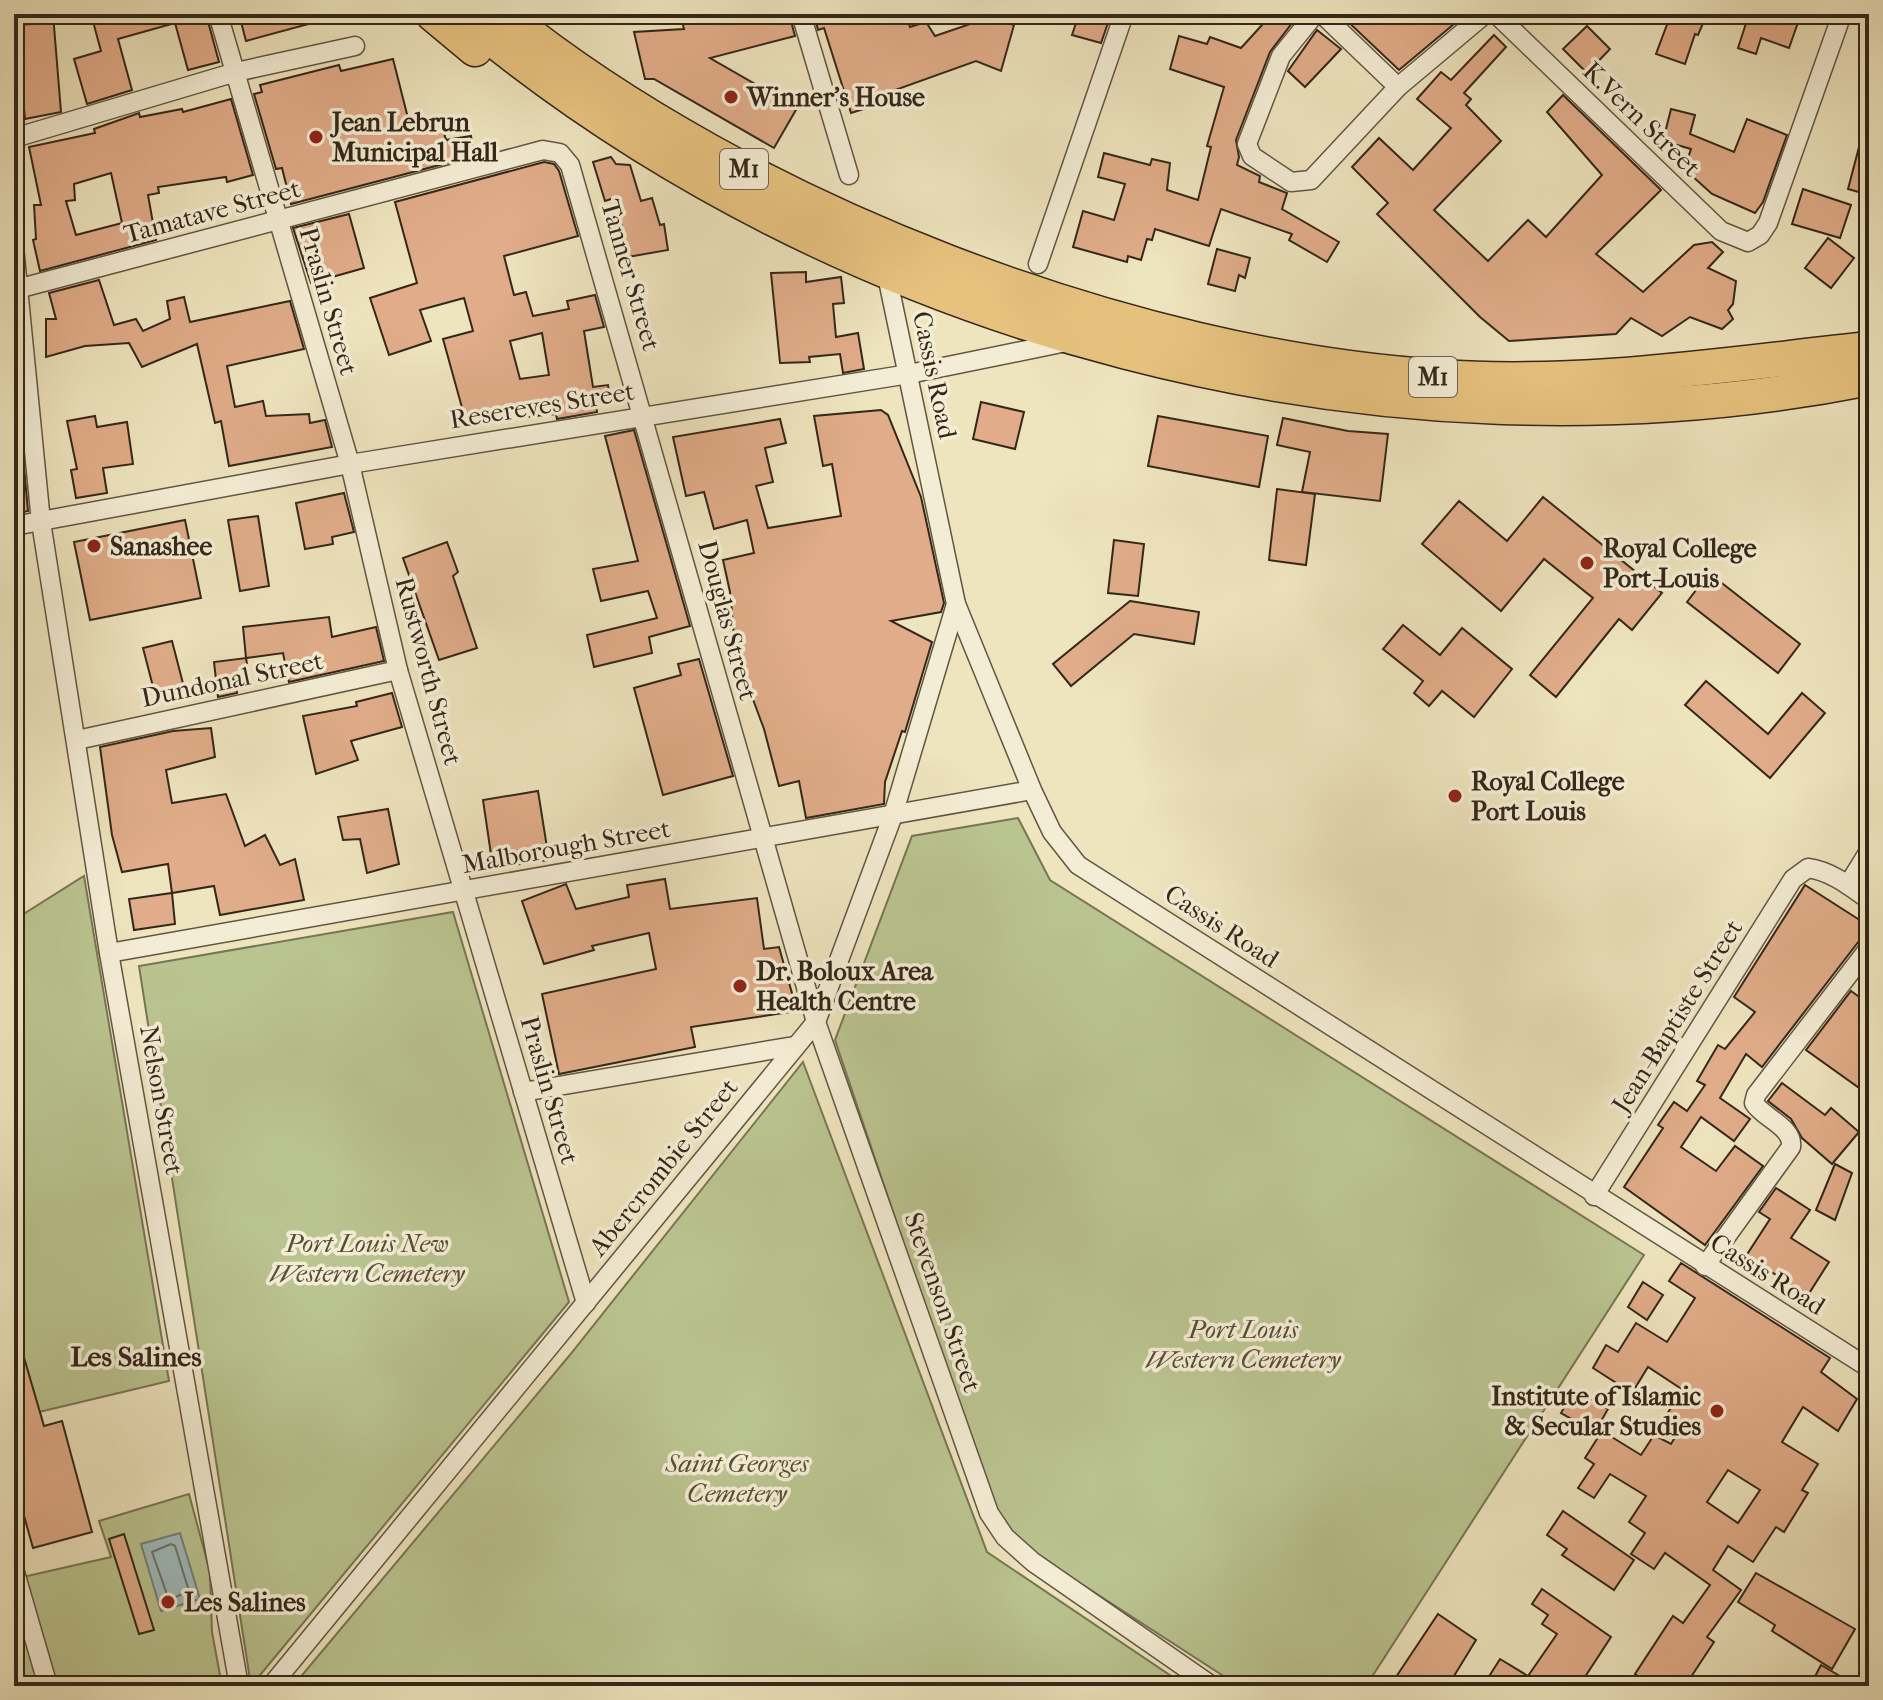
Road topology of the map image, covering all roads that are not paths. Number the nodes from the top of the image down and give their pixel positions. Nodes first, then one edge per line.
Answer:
1 (218, 14) edge
2 (433, 14) edge
3 (462, 14) edge
4 (503, 14) edge
5 (510, 14) edge
6 (801, 14) edge
7 (1124, 14) edge
8 (1315, 14) edge
9 (1322, 14) edge
10 (1485, 14) edge
11 (1496, 14) edge
12 (1842, 14) edge
13 (355, 46) dead end
14 (551, 53) junction
15 (236, 72) junction
16 (1398, 87) junction
17 (14, 138) edge
18 (560, 153) joint
19 (849, 175) dead end
20 (728, 193) junction
21 (278, 221) junction
22 (14, 247) edge
23 (1038, 264) dead end
24 (886, 271) junction
25 (17, 289) junction
26 (1080, 339) junction
27 (1869, 349) edge
28 (909, 374) junction
29 (1869, 378) edge
30 (644, 415) junction
31 (350, 464) junction
32 (41, 522) junction
33 (14, 526) edge
34 (956, 604) junction
35 (398, 670) junction
36 (77, 740) junction
37 (1032, 790) junction
38 (893, 815) junction
39 (761, 838) junction
40 (1869, 851) edge
41 (1848, 885) junction
42 (464, 891) junction
43 (1869, 900) edge
44 (1869, 948) edge
45 (109, 953) junction
46 (816, 1022) junction
47 (794, 1046) junction
48 (523, 1092) junction
49 (1594, 1196) junction
50 (1705, 1266) junction
51 (586, 1303) junction
52 (1869, 1368) edge
53 (14, 1569) edge
54 (43, 1667) junction
55 (48, 1686) edge
56 (58, 1686) edge
57 (239, 1686) edge
58 (271, 1686) edge
59 (1212, 1686) edge

1 - 15 street, Praslin Street
2 - 20 highway
3 - 20 highway, M1
4 - 14 highway, M1
5 - 14 highway
6 - 19 street
7 - 23 street
8 - 16 street
9 - 16 street
10 - 16 street
11 - 12 street, K.Vern Street
13 - 15 street
14 - 27 highway, M1
15 - 17 street
15 - 21 street, Praslin Street
18 - 21 street, Tamatave Street
18 - 30 street, Tanner Street
20 - 24 highway, M1
21 - 25 street, Tamatave Street
21 - 31 street, Praslin Street
22 - 25 street, Nelson Street
24 - 26 highway, M1
24 - 28 street, Cassis Road
25 - 32 street, Nelson Street
26 - 28 street, Resereves Street
26 - 29 highway, M1
28 - 30 street, Resereves Street
28 - 34 street, Cassis Road
30 - 31 street, Resereves Street
30 - 39 street, Douglas Street
31 - 32 street, Resereves Street
31 - 35 street, Rustworth Street
32 - 33 street, Resereves Street
32 - 36 street, Nelson Street
34 - 37 street, Cassis Road
34 - 38 street, Abercrombie Street
35 - 36 street, Dundonal Street
35 - 42 street, Rustworth Street
36 - 45 street, Nelson Street
37 - 38 street, Malborough Street
37 - 49 street, Cassis Road
38 - 39 street, Malborough Street
38 - 46 street, Abercrombie Street
39 - 42 street, Malborough Street
39 - 46 street, Stevenson Street
40 - 41 street
41 - 43 street
41 - 49 street, Jean-Baptiste Street
42 - 45 street, Malborough Street
42 - 48 street, Praslin Street
44 - 50 street
45 - 57 street, Nelson Street
46 - 47 street, Abercrombie Street
46 - 59 street, Stevenson Street
47 - 48 street
47 - 51 street, Abercrombie Street
48 - 51 street, Praslin Street
49 - 50 street, Cassis Road
50 - 52 street, Cassis Road
51 - 58 street, Abercrombie Street
53 - 54 street
54 - 55 street
54 - 56 street

